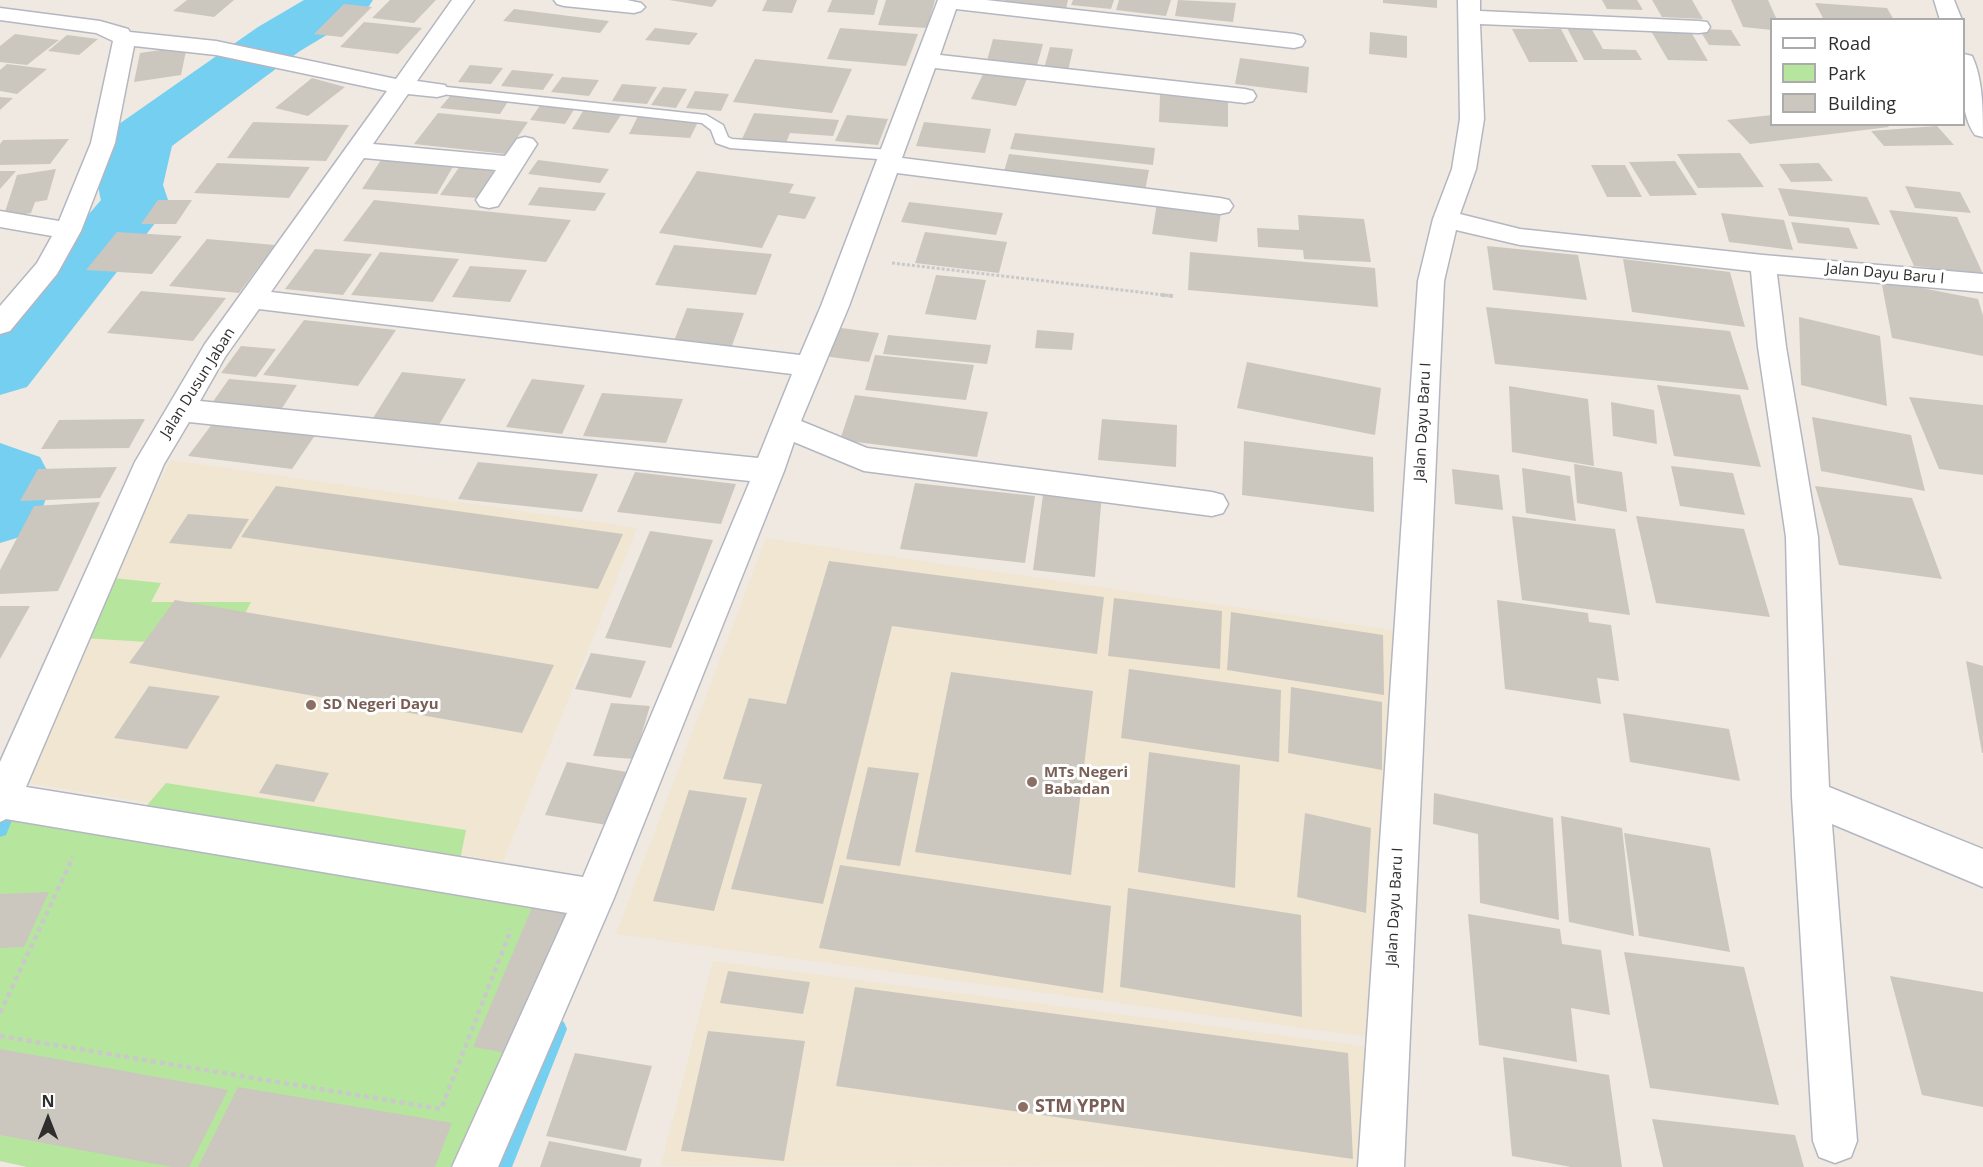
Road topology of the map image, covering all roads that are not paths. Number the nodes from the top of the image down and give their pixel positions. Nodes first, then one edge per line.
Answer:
1 (47, 0) edge
2 (463, 0) edge
3 (564, 0) edge
4 (1944, 0) edge
5 (948, 1) edge
6 (634, 7) dead end
7 (1470, 9) edge
8 (11, 16) edge
9 (1950, 18) edge
10 (1699, 27) dead end
11 (122, 38) junction
12 (1294, 41) dead end
13 (926, 60) junction
14 (1965, 66) edge
15 (403, 87) junction
16 (437, 90) joint
17 (1245, 96) dead end
18 (1983, 130) edge
19 (364, 150) junction
20 (889, 160) junction
21 (489, 200) dead end
22 (1220, 206) dead end
23 (0, 219) edge
24 (1446, 219) junction
25 (68, 231) junction
26 (1763, 264) junction
27 (1983, 283) edge
28 (259, 300) junction
29 (0, 324) edge
30 (809, 366) junction
31 (180, 410) junction
32 (784, 426) junction
33 (769, 471) junction
34 (1212, 504) dead end
35 (1810, 797) junction
36 (1, 803) edge
37 (1983, 867) edge
38 (594, 898) junction
39 (1835, 1141) dead end
40 (475, 1167) edge
41 (1381, 1167) edge

1 - 8 street
2 - 15 street, Jalan Dusun Jaban
3 - 6 street
4 - 9 street
5 - 12 street
5 - 13 street
7 - 10 street
7 - 24 street
8 - 11 street
11 - 15 street
11 - 25 street
13 - 17 street
13 - 20 street
14 - 18 street
15 - 16 street
15 - 19 street, Jalan Dusun Jaban
16 - 20 lane
19 - 21 street
19 - 28 street, Jalan Dusun Jaban
20 - 22 street
20 - 30 street
23 - 25 street
24 - 26 street, Jalan Dayu Baru I
24 - 41 street, Jalan Dayu Baru I
25 - 29 street
26 - 27 street, Jalan Dayu Baru I
26 - 35 street
28 - 30 street
28 - 31 street, Jalan Dusun Jaban
30 - 32 street
31 - 33 street
31 - 36 street, Jalan Dusun Jaban
32 - 33 street
32 - 34 street
33 - 38 street
35 - 37 street
35 - 39 street
36 - 38 street
38 - 40 street

